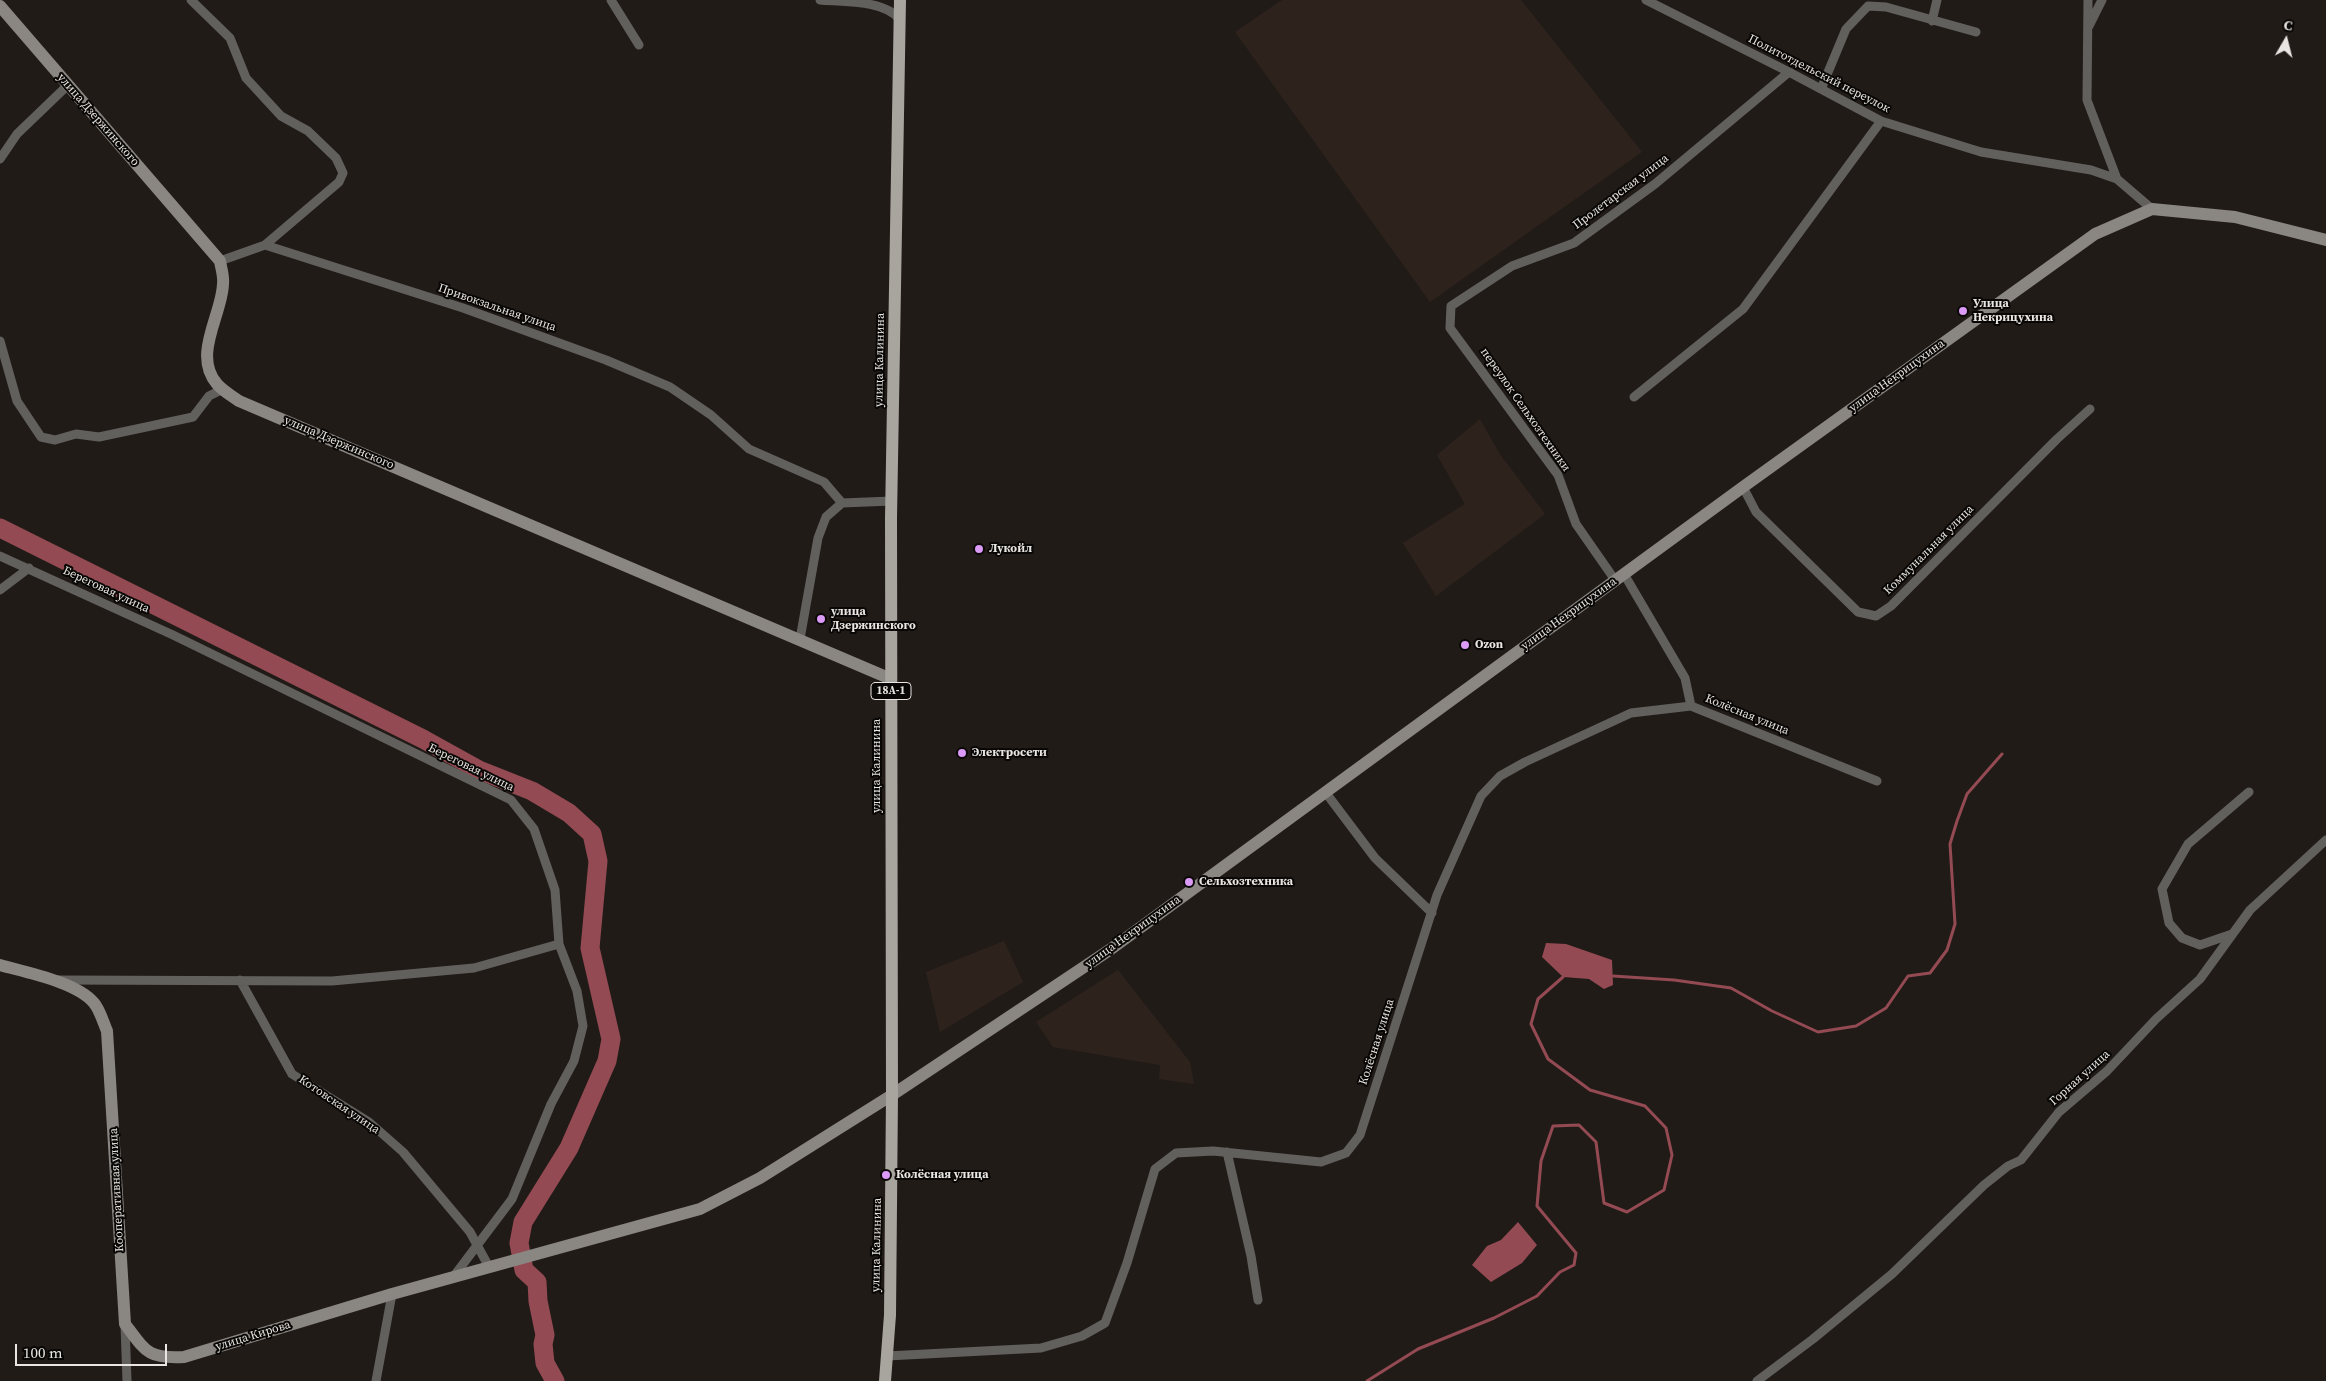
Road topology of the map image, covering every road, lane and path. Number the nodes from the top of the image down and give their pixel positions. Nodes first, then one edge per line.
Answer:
1 (191, 0) edge
2 (611, 0) edge
3 (820, 0) edge
4 (900, 0) edge
5 (1646, 0) edge
6 (1937, 0) edge
7 (2088, 0) edge
8 (2102, 0) edge
9 (0, 6) edge
10 (900, 20) junction
11 (1932, 20) junction
12 (2088, 28) junction
13 (1976, 32) dead end
14 (639, 45) dead end
15 (1789, 72) junction
16 (68, 85) junction
17 (1821, 89) junction
18 (1880, 121) junction
19 (0, 159) edge
20 (2117, 180) junction
21 (2152, 209) junction
22 (2326, 240) edge
23 (265, 244) junction
24 (220, 261) junction
25 (1451, 306) joint
26 (0, 341) edge
27 (223, 389) junction
28 (1634, 397) dead end
29 (2090, 409) dead end
30 (1743, 487) junction
31 (892, 501) junction
32 (842, 503) junction
33 (0, 556) edge
34 (29, 568) junction
35 (1619, 577) junction
36 (0, 590) edge
37 (800, 639) junction
38 (891, 679) junction
39 (1691, 706) junction
40 (1877, 781) dead end
41 (2248, 792) dead end
42 (1326, 793) junction
43 (2326, 840) edge
44 (1432, 913) junction
45 (2233, 934) junction
46 (559, 944) junction
47 (0, 965) edge
48 (54, 980) junction
49 (240, 980) junction
50 (892, 1095) junction
51 (1227, 1152) junction
52 (477, 1246) junction
53 (535, 1254) joint
54 (492, 1266) junction
55 (454, 1276) junction
56 (392, 1294) junction
57 (1258, 1300) dead end
58 (126, 1324) junction
59 (887, 1356) junction
60 (127, 1381) edge
61 (376, 1381) edge
62 (885, 1381) edge
63 (1757, 1381) edge

1 - 23 street
2 - 14 street
3 - 10 street
4 - 10 main road, улица Калинина / 18А-1
5 - 15 street, Политотдельский переулок
6 - 11 street
7 - 12 street
8 - 12 street
9 - 16 street, улица Дзержинского
10 - 31 main road, улица Калинина / 18А-1
11 - 13 street
11 - 17 street
12 - 20 street
15 - 17 street, Политотдельский переулок
15 - 25 street, Пролетарская улица
16 - 19 street
16 - 24 street, улица Дзержинского
17 - 18 street, Политотдельский переулок
18 - 20 street, Политотдельский переулок
18 - 28 street
20 - 21 street, Политотдельский переулок
21 - 22 street
21 - 30 street, улица Некрицухина
23 - 24 street
23 - 32 street, Привокзальная улица
24 - 27 street, улица Дзержинского
25 - 35 street, переулок Сельхозтехники
26 - 27 street
27 - 37 street, улица Дзержинского
29 - 30 street, Коммунальная улица
30 - 35 street, улица Некрицухина
31 - 32 street
31 - 38 main road, улица Калинина / 18А-1
32 - 37 street
33 - 34 street, Береговая улица
34 - 36 street
34 - 46 street, Береговая улица
35 - 39 street, переулок Сельхозтехники
35 - 42 street, улица Некрицухина
37 - 38 street, улица Дзержинского
38 - 50 main road, улица Калинина / 18А-1
39 - 40 street, Колёсная улица
39 - 44 street, Колёсная улица
41 - 45 street
42 - 44 street
42 - 50 street, улица Некрицухина
43 - 45 street, Горная улица
44 - 51 street, Колёсная улица
45 - 63 street, Горная улица
46 - 49 street
46 - 52 street, Береговая улица
47 - 48 street
48 - 49 street
48 - 58 street, Кооперативная улица
49 - 52 street, Котовская улица
50 - 53 street, улица Некрицухина
50 - 59 main road, улица Калинина / 18А-1
51 - 57 street
51 - 59 street, Колёсная улица
52 - 54 street, Котовская улица
52 - 55 street, Береговая улица
53 - 54 street, улица Кирова
54 - 55 street, улица Кирова
55 - 56 street, улица Кирова
56 - 58 street, улица Кирова
56 - 61 street
58 - 60 street, Кооперативная улица
59 - 62 main road, улица Калинина / 18А-1

